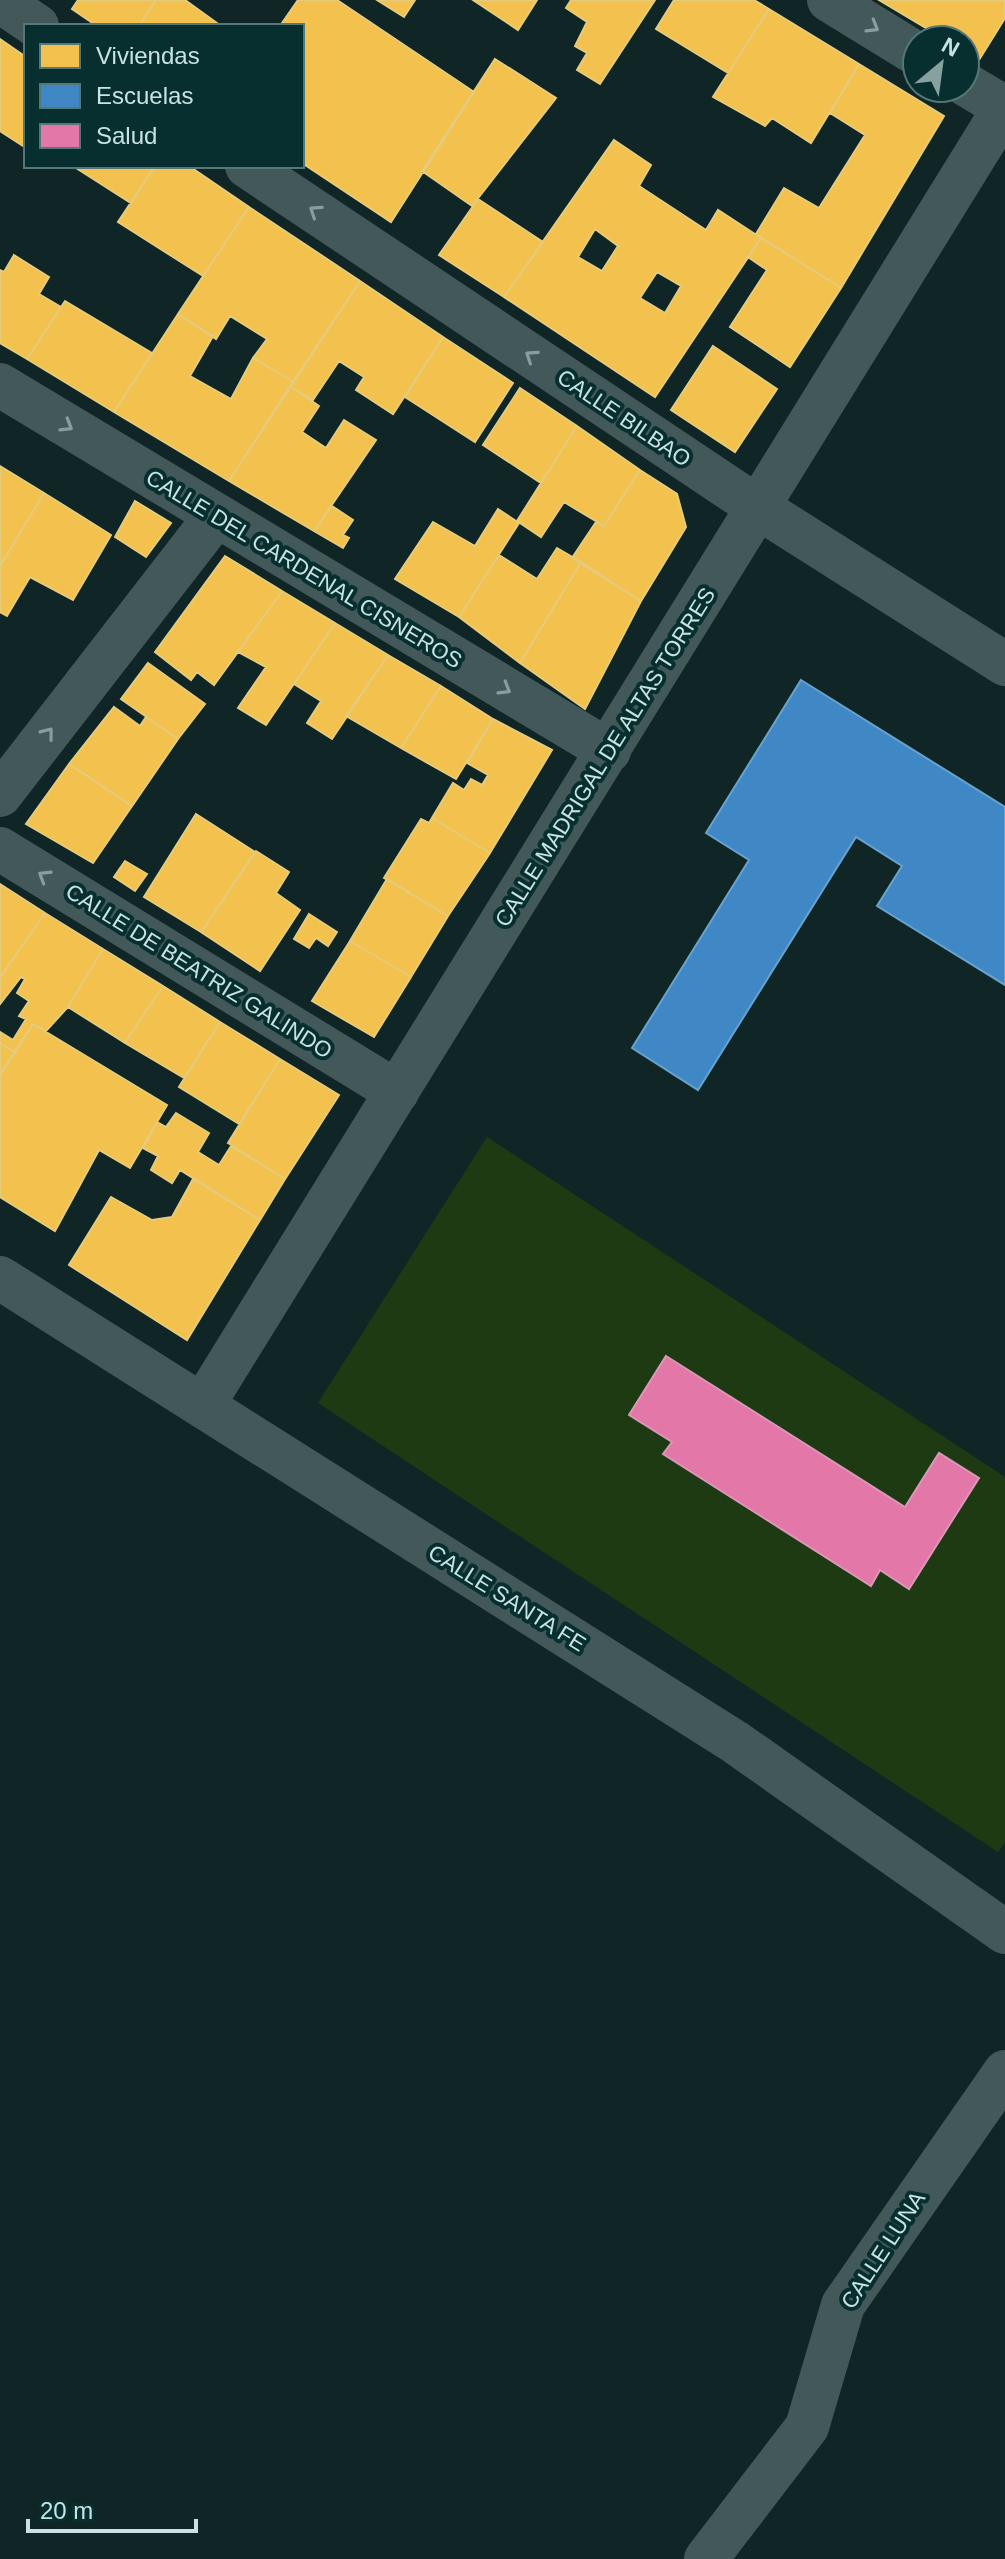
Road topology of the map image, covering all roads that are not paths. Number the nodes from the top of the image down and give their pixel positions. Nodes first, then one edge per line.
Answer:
1 (829, 0) edge
2 (0, 1) edge
3 (34, 24) edge
4 (901, 44) edge
5 (981, 94) edge
6 (1005, 108) edge
7 (250, 168) edge
8 (0, 385) edge
9 (759, 508) junction
10 (216, 516) junction
11 (1005, 664) edge
12 (609, 751) junction
13 (0, 795) edge
14 (0, 849) edge
15 (397, 1092) junction
16 (0, 1278) edge
17 (203, 1405) junction
18 (1005, 1932) edge
19 (1005, 2072) edge
20 (706, 2559) edge

1 -> 4 street
2 - 3 street
5 - 6 street
6 - 9 street, CALLE MADRIGAL DE ALTAS TORRES
9 -> 7 street, CALLE BILBAO
8 -> 10 street, CALLE DEL CARDENAL CISNEROS
9 - 11 street, CALLE BILBAO
9 - 12 street, CALLE MADRIGAL DE ALTAS TORRES
10 -> 12 street, CALLE DEL CARDENAL CISNEROS
13 -> 10 street
12 - 15 street, CALLE MADRIGAL DE ALTAS TORRES
15 -> 14 street, CALLE DE BEATRIZ GALINDO
15 - 17 street, CALLE MADRIGAL DE ALTAS TORRES
16 - 17 street, CALLE SANTA FE
17 - 18 street, CALLE SANTA FE
19 - 20 street, CALLE LUNA

